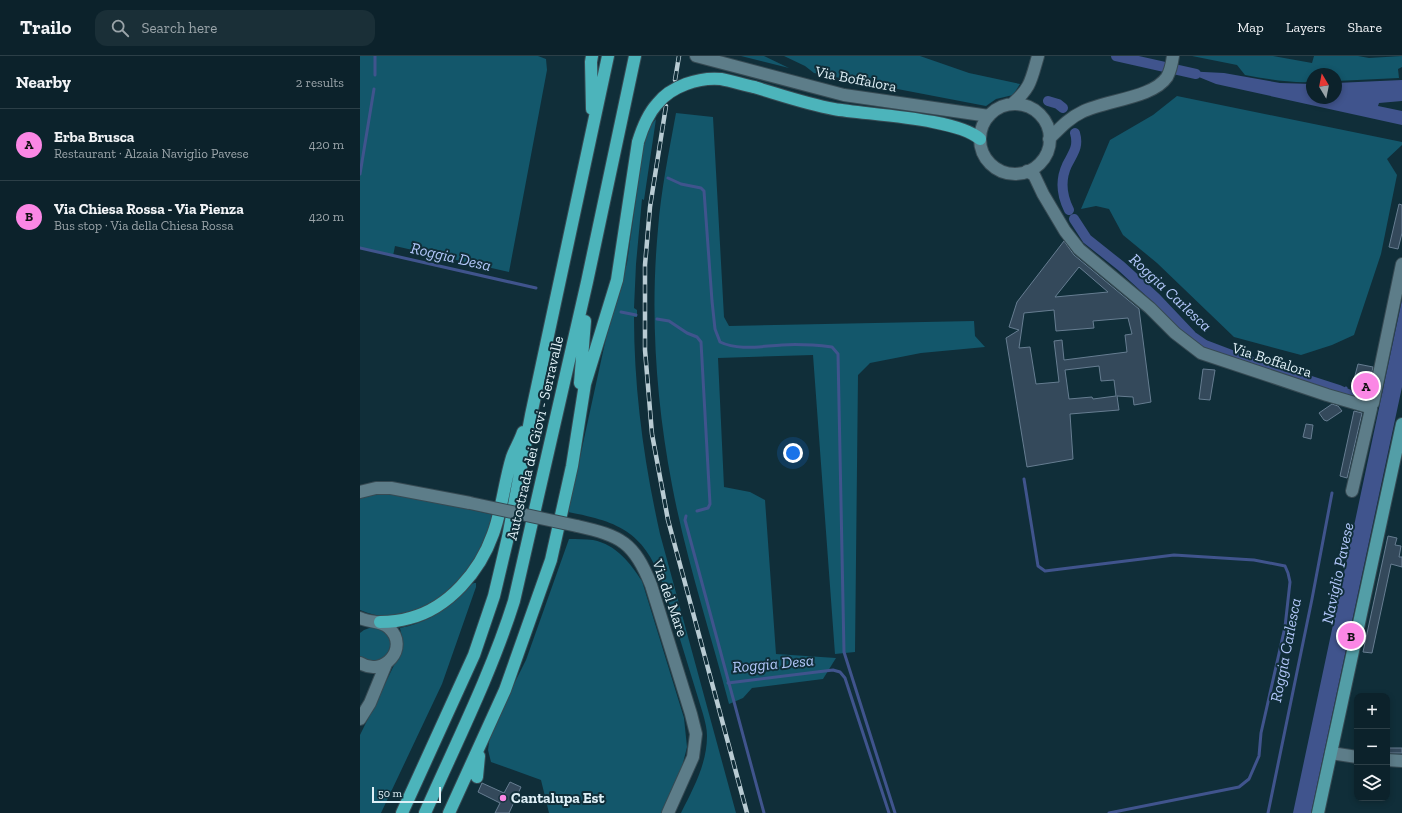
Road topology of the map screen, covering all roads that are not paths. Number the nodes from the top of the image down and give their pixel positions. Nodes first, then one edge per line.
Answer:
1 (592, 56) edge
2 (608, 56) edge
3 (635, 56) edge
4 (698, 56) edge
5 (1038, 56) edge
6 (1173, 56) edge
7 (1030, 85) junction
8 (1012, 104) junction
9 (1036, 112) junction
10 (989, 116) junction
11 (592, 128) junction
12 (980, 139) junction
13 (1050, 139) junction
14 (1028, 171) junction
15 (1402, 264) edge
16 (587, 282) junction
17 (1371, 405) junction
18 (531, 415) junction
19 (1402, 424) edge
20 (577, 426) junction
21 (1352, 491) dead end
22 (360, 492) edge
23 (368, 622) edge
24 (360, 663) edge
25 (386, 664) junction
26 (360, 719) edge
27 (484, 736) junction
28 (1331, 753) junction
29 (1354, 757) edge
30 (1390, 760) edge
31 (1402, 761) edge
32 (477, 777) dead end
33 (402, 813) edge
34 (425, 813) edge
35 (449, 813) edge
36 (668, 813) edge
37 (1318, 813) edge

1 - 11 highway
2 - 11 highway, Autostrada dei Giovi - Serravalle
3 - 16 highway, Autostrada dei Giovi - Serravalle
4 - 10 street, Via Boffalora
5 - 7 street
6 - 13 street
7 - 8 street
7 - 9 street
8 - 9 street
8 - 10 street
9 - 13 street
10 - 12 street
11 - 18 highway, Autostrada dei Giovi - Serravalle
12 - 14 street
12 - 20 highway, bridge
13 - 14 street
14 - 17 street, Via Boffalora
15 - 17 street
16 - 20 highway
16 - 34 highway, Autostrada dei Giovi - Serravalle
17 - 21 street
18 - 23 highway
18 - 33 highway, Autostrada dei Giovi - Serravalle
19 - 28 main road
20 - 27 highway
22 - 36 street, Via del Mare, bridge
23 - 25 street
24 - 25 street
25 - 26 street
27 - 32 highway
27 - 35 highway
28 - 29 street
28 - 37 main road
30 - 31 street

